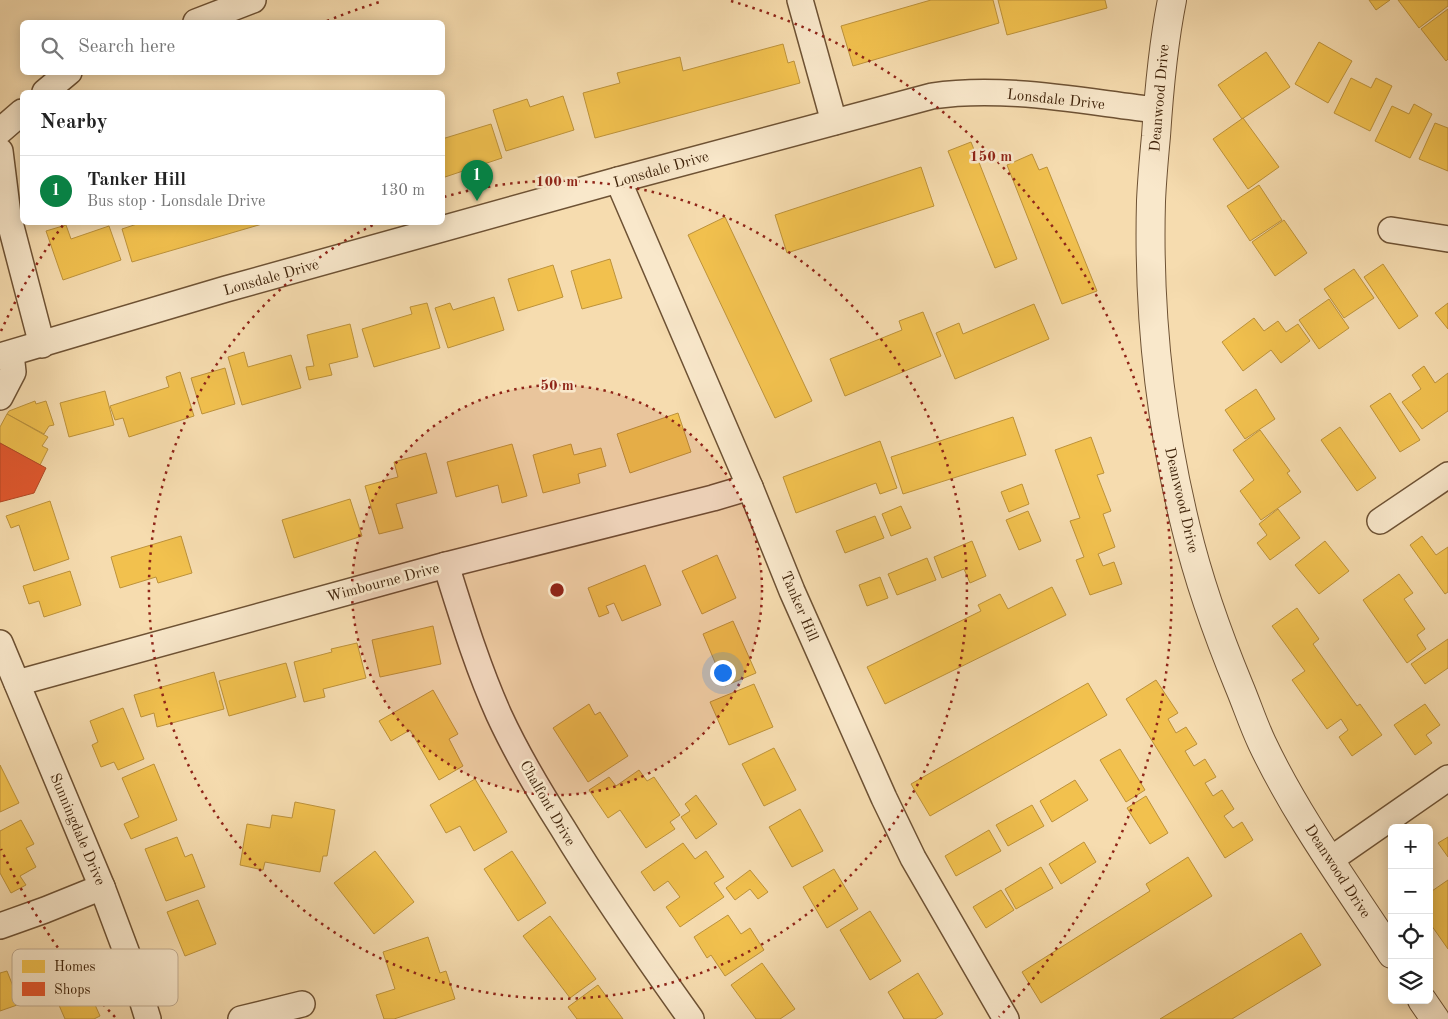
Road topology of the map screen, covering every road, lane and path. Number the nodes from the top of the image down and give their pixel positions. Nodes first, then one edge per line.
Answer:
1 (253, 0) edge
2 (800, 0) edge
3 (1172, 0) edge
4 (201, 20) edge
5 (65, 75) edge
6 (47, 90) edge
7 (1158, 110) junction
8 (20, 114) edge
9 (834, 122) junction
10 (0, 131) edge
11 (0, 151) edge
12 (618, 180) junction
13 (1391, 230) dead end
14 (1448, 239) edge
15 (42, 345) junction
16 (5, 355) edge
17 (0, 397) edge
18 (1448, 476) edge
19 (750, 487) junction
20 (1380, 522) dead end
21 (446, 565) junction
22 (0, 643) edge
23 (17, 683) junction
24 (1448, 778) edge
25 (1330, 860) junction
26 (102, 888) junction
27 (0, 926) edge
28 (1388, 948) edge
29 (125, 949) edge
30 (302, 1004) dead end
31 (1425, 1004) edge
32 (144, 1006) edge
33 (148, 1019) edge
34 (241, 1019) edge
35 (691, 1019) edge
36 (1006, 1019) edge
37 (1434, 1019) edge

1 - 4 street
2 - 9 street
3 - 7 street, Deanwood Drive
5 - 6 street
7 - 9 street, Lonsdale Drive
7 - 25 street, Deanwood Drive
8 - 10 street
9 - 12 street, Lonsdale Drive
11 - 15 street
12 - 15 street, Lonsdale Drive
12 - 19 street, Tanker Hill
13 - 14 street
15 - 16 street, Lonsdale Drive
16 - 17 street
18 - 20 street
19 - 21 street, Wimbourne Drive
19 - 36 street, Tanker Hill
21 - 23 street, Wimbourne Drive
21 - 35 street, Chalfont Drive
22 - 23 street, Sunningdale Drive
23 - 26 street, Sunningdale Drive
24 - 25 street
25 - 28 street, Deanwood Drive
26 - 27 street
26 - 29 street, Sunningdale Drive
30 - 34 street
31 - 37 street
32 - 33 street, Sunningdale Drive

